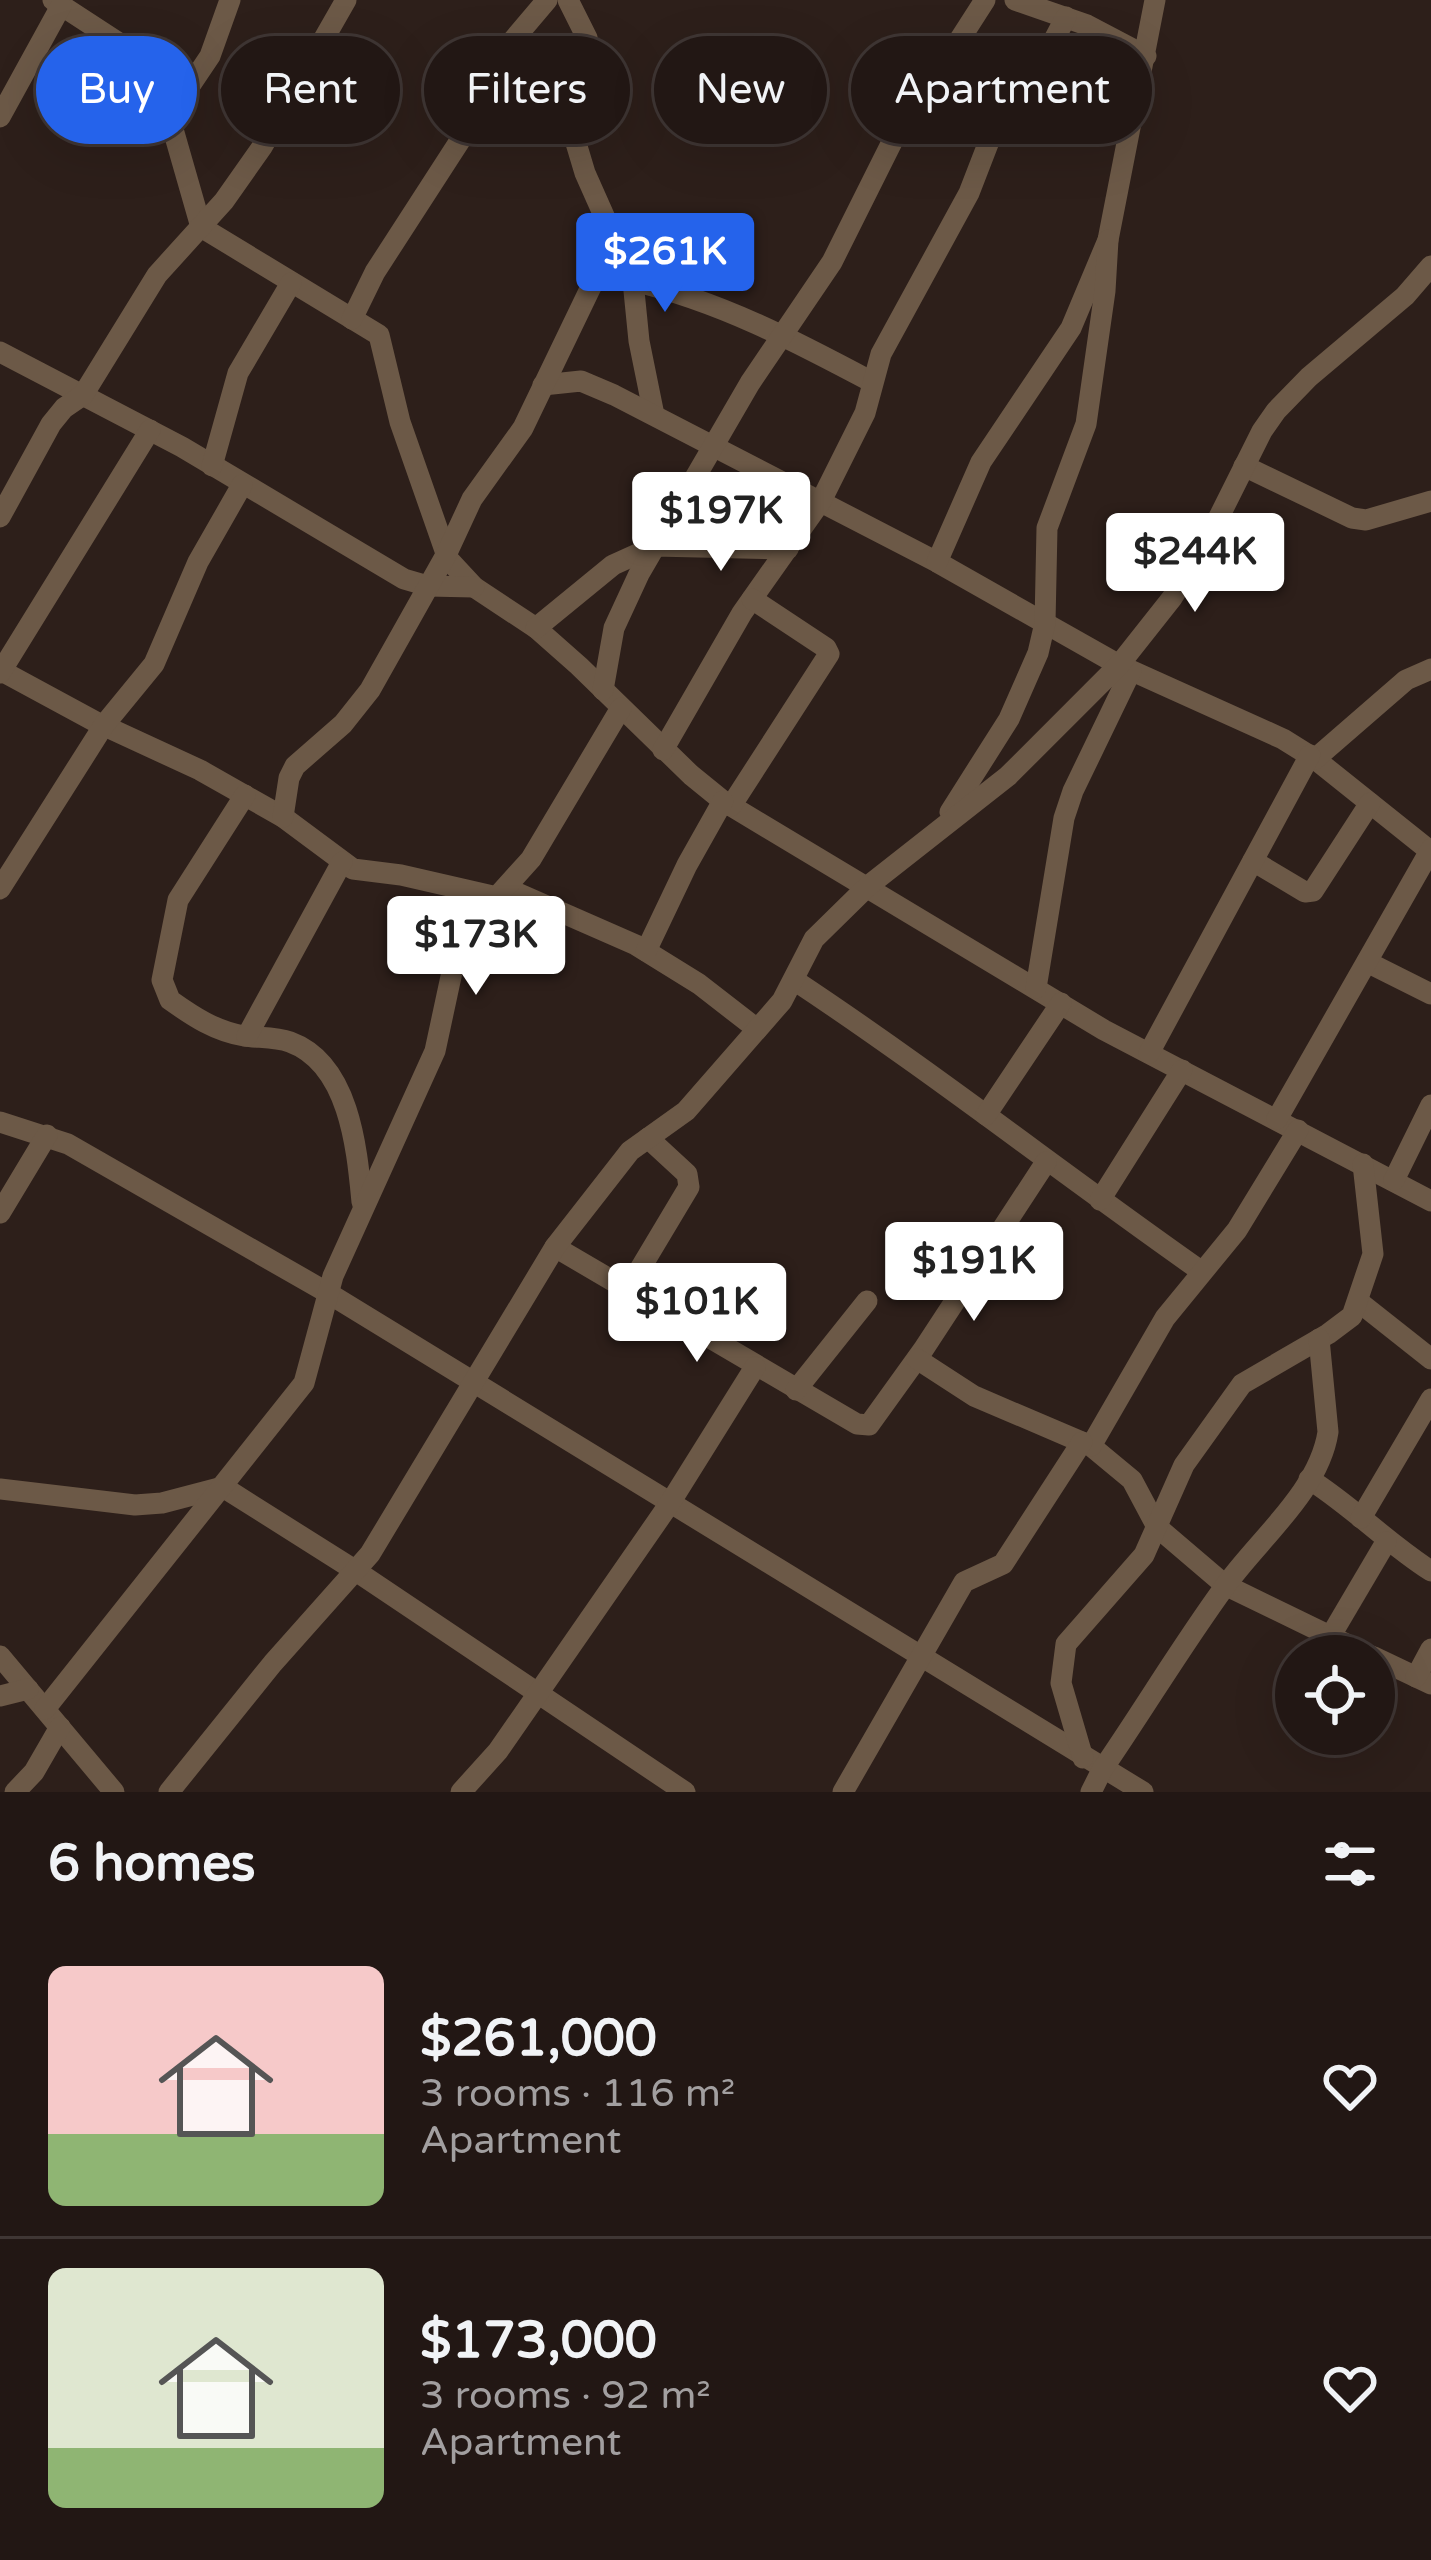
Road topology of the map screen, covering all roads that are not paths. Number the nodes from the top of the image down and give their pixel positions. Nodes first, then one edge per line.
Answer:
1 (230, 0) edge
2 (346, 0) edge
3 (547, 0) edge
4 (568, 0) edge
5 (985, 0) edge
6 (1015, 0) edge
7 (1155, 0) edge
8 (57, 3) edge
9 (1066, 17) junction
10 (106, 36) edge
11 (1105, 36) edge
12 (1149, 36) edge
13 (197, 75) edge
14 (0, 117) edge
15 (179, 144) edge
16 (1128, 144) edge
17 (201, 227) junction
18 (615, 237) junction
19 (1108, 240) junction
20 (1431, 266) edge
21 (633, 281) junction
22 (290, 283) junction
23 (352, 319) junction
24 (783, 334) junction
25 (0, 352) edge
26 (872, 382) junction
27 (543, 385) junction
28 (83, 395) junction
29 (654, 415) junction
30 (150, 430) junction
31 (714, 445) junction
32 (212, 466) junction
33 (1244, 466) junction
34 (242, 485) junction
35 (821, 501) junction
36 (1431, 501) edge
37 (0, 517) edge
38 (655, 546) junction
39 (788, 549) junction
40 (446, 555) junction
41 (937, 562) junction
42 (428, 586) junction
43 (474, 586) junction
44 (752, 599) junction
45 (1045, 622) junction
46 (536, 628) junction
47 (1125, 668) junction
48 (1431, 669) edge
49 (1, 671) edge
50 (603, 690) junction
51 (622, 708) junction
52 (104, 725) junction
53 (663, 750) junction
54 (1313, 757) junction
55 (245, 795) junction
56 (1370, 802) junction
57 (727, 804) junction
58 (283, 817) junction
59 (934, 835) junction
60 (1431, 850) edge
61 (1253, 861) junction
62 (342, 862) junction
63 (868, 886) junction
64 (0, 889) edge
65 (502, 892) junction
66 (646, 951) junction
67 (1367, 962) junction
68 (794, 980) junction
69 (1036, 988) junction
70 (1431, 994) edge
71 (1061, 1003) junction
72 (757, 1029) junction
73 (247, 1036) junction
74 (1149, 1053) junction
75 (1182, 1070) junction
76 (1431, 1105) edge
77 (986, 1115) junction
78 (1277, 1119) junction
79 (0, 1122) edge
80 (1298, 1130) junction
81 (47, 1135) junction
82 (648, 1138) junction
83 (1046, 1162) junction
84 (1363, 1164) junction
85 (1394, 1180) junction
86 (1430, 1199) edge
87 (1100, 1200) junction
88 (362, 1209) junction
89 (0, 1213) edge
90 (555, 1247) junction
91 (1201, 1271) junction
92 (628, 1289) junction
93 (328, 1293) junction
94 (867, 1301) dead end
95 (1359, 1302) junction
96 (1319, 1339) junction
97 (917, 1359) junction
98 (1431, 1359) edge
99 (754, 1367) junction
100 (474, 1384) junction
101 (796, 1390) junction
102 (1431, 1399) edge
103 (1087, 1444) junction
104 (1309, 1479) junction
105 (223, 1487) junction
106 (0, 1489) edge
107 (670, 1503) junction
108 (1361, 1519) junction
109 (1157, 1527) junction
110 (1386, 1542) junction
111 (356, 1570) junction
112 (1431, 1571) edge
113 (1225, 1585) junction
114 (1326, 1635) edge
115 (1331, 1635) edge
116 (1431, 1649) edge
117 (0, 1656) edge
118 (923, 1656) junction
119 (1395, 1668) edge
120 (1423, 1681) edge
121 (28, 1689) junction
122 (537, 1695) junction
123 (0, 1696) edge
124 (53, 1718) junction
125 (1092, 1764) junction
126 (15, 1792) edge
127 (115, 1792) edge
128 (169, 1792) edge
129 (461, 1792) edge
130 (685, 1792) edge
131 (843, 1792) edge
132 (1091, 1792) edge
133 (1143, 1792) edge

1 - 13 street
2 - 17 street
3 - 23 street
4 - 18 street
5 - 24 street
6 - 9 street
7 - 12 street
8 - 10 street
8 - 14 street
9 - 11 street
9 - 26 street
15 - 17 street
16 - 19 street
17 - 22 street
17 - 28 street
18 - 21 street
18 - 27 street
19 - 41 street
19 - 45 street
20 - 33 street
21 - 24 street
21 - 29 street
22 - 23 street
22 - 32 street
23 - 40 street
24 - 26 street
24 - 31 street
25 - 28 street
26 - 35 street
27 - 29 street
27 - 40 street
28 - 30 street
28 - 37 street
29 - 31 street
30 - 32 street
30 - 49 street
31 - 35 street
31 - 38 street
32 - 34 street
33 - 36 street
33 - 47 street
34 - 42 street
34 - 52 street
35 - 39 street
35 - 41 street
38 - 39 street
38 - 46 street
38 - 50 street
39 - 44 street
40 - 42 street
40 - 43 street
41 - 45 street
42 - 43 street
42 - 58 street
43 - 46 street
44 - 53 street
44 - 57 street
45 - 47 street
45 - 59 street
46 - 50 street
47 - 54 street
47 - 59 street
47 - 69 street
48 - 54 street
49 - 52 street
50 - 51 street
51 - 53 street
51 - 65 street
52 - 55 street
52 - 64 street
53 - 57 street
54 - 56 street
54 - 61 street
55 - 58 street
55 - 73 street
56 - 60 street
56 - 61 street
57 - 63 street
57 - 66 street
58 - 62 street
59 - 63 street
60 - 67 street
61 - 74 street
62 - 65 street
62 - 73 street
63 - 68 street
63 - 69 street
65 - 66 street
65 - 88 street
66 - 72 street
67 - 70 street
67 - 78 street
68 - 72 street
68 - 77 street
69 - 71 street
71 - 74 street
71 - 77 street
72 - 82 street
73 - 88 street
74 - 75 street
75 - 78 street
75 - 87 street
76 - 85 street
77 - 83 street
78 - 80 street
79 - 81 street
80 - 84 street
80 - 91 street
81 - 89 street
81 - 93 street
82 - 90 street
82 - 92 street
83 - 87 street
83 - 97 street
84 - 85 street
84 - 95 street
85 - 86 street
87 - 91 street
88 - 93 street
90 - 92 street
90 - 100 street
91 - 103 street
92 - 99 street
93 - 100 street
93 - 105 street
94 - 101 street
95 - 96 street
95 - 98 street
96 - 104 street
96 - 109 street
97 - 101 street
97 - 103 street
99 - 101 street
99 - 107 street
100 - 107 street
100 - 111 street
102 - 108 street
103 - 109 street
103 - 118 street
104 - 108 street
104 - 113 street
105 - 106 street
105 - 111 street
105 - 124 street
107 - 118 street
107 - 122 street
108 - 110 street
109 - 113 street
109 - 125 street
110 - 112 street
110 - 115 street
111 - 122 street
111 - 128 street
113 - 114 street
113 - 125 street
116 - 120 street
117 - 121 street
118 - 125 street
118 - 131 street
119 - 120 street
121 - 123 street
121 - 124 street
122 - 129 street
122 - 130 street
124 - 126 street
124 - 127 street
125 - 132 street
125 - 133 street

